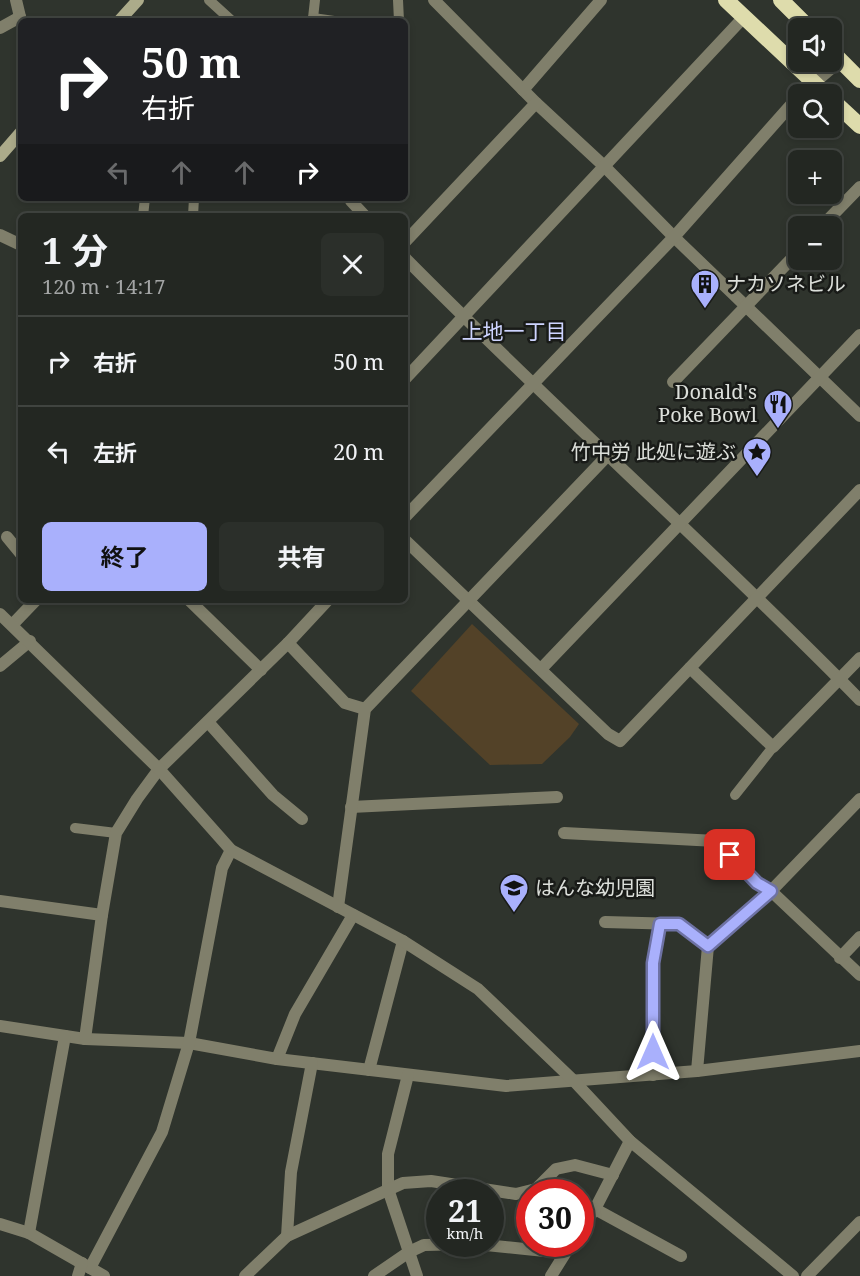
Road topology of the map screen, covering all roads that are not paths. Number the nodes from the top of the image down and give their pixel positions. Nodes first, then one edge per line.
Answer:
1 (16, 0) edge
2 (138, 0) edge
3 (209, 0) edge
4 (315, 0) edge
5 (399, 0) edge
6 (434, 0) edge
7 (601, 0) edge
8 (726, 0) edge
9 (781, 0) edge
10 (20, 18) edge
11 (122, 18) edge
12 (229, 18) edge
13 (312, 18) edge
14 (399, 18) edge
15 (743, 18) junction
16 (799, 18) edge
17 (18, 20) edge
18 (0, 28) edge
19 (842, 62) edge
20 (822, 72) edge
21 (860, 80) edge
22 (797, 84) edge
23 (811, 84) edge
24 (523, 90) junction
25 (536, 103) junction
26 (842, 109) edge
27 (788, 110) edge
28 (860, 126) edge
29 (18, 135) edge
30 (0, 156) edge
31 (604, 166) junction
32 (860, 187) edge
33 (352, 201) edge
34 (362, 213) edge
35 (832, 216) edge
36 (0, 235) edge
37 (674, 237) junction
38 (408, 239) edge
39 (18, 244) edge
40 (408, 261) edge
41 (788, 262) edge
42 (746, 306) junction
43 (464, 317) junction
44 (860, 335) edge
45 (408, 376) edge
46 (819, 377) junction
47 (673, 382) dead end
48 (534, 384) junction
49 (860, 416) edge
50 (608, 455) junction
51 (860, 490) edge
52 (408, 514) edge
53 (678, 524) junction
54 (7, 537) dead end
55 (408, 543) edge
56 (18, 550) edge
57 (757, 598) junction
58 (467, 600) junction
59 (33, 603) edge
60 (195, 603) edge
61 (325, 603) edge
62 (0, 614) edge
63 (12, 625) junction
64 (30, 641) junction
65 (288, 643) junction
66 (860, 658) edge
67 (0, 666) edge
68 (690, 668) junction
69 (541, 669) junction
70 (261, 670) junction
71 (840, 679) junction
72 (860, 700) edge
73 (365, 709) junction
74 (207, 722) junction
75 (773, 747) junction
76 (159, 769) junction
77 (735, 795) dead end
78 (557, 797) dead end
79 (860, 799) edge
80 (351, 807) junction
81 (302, 819) dead end
82 (75, 828) dead end
83 (116, 833) junction
84 (564, 833) dead end
85 (231, 850) junction
86 (771, 891) junction
87 (0, 902) edge
88 (338, 907) junction
89 (102, 915) junction
90 (353, 915) junction
91 (605, 922) dead end
92 (660, 924) junction
93 (860, 937) edge
94 (403, 941) junction
95 (708, 946) junction
96 (840, 958) junction
97 (860, 975) edge
98 (0, 1026) edge
99 (65, 1036) junction
100 (85, 1039) junction
101 (189, 1043) junction
102 (860, 1051) edge
103 (278, 1059) junction
104 (312, 1063) junction
105 (369, 1070) junction
106 (697, 1071) junction
107 (408, 1075) junction
108 (653, 1075) junction
109 (574, 1081) junction
110 (630, 1141) junction
111 (613, 1175) junction
112 (387, 1189) junction
113 (595, 1209) joint
114 (860, 1222) edge
115 (0, 1224) edge
116 (29, 1233) junction
117 (287, 1236) junction
118 (516, 1246) edge
119 (409, 1252) junction
120 (681, 1256) dead end
121 (562, 1257) edge
122 (86, 1265) junction
123 (78, 1276) edge
124 (104, 1276) edge
125 (245, 1276) edge
126 (375, 1276) edge
127 (417, 1276) edge
128 (551, 1276) edge
129 (793, 1276) edge
130 (807, 1276) edge

1 - 10 street
2 - 11 main road
3 - 12 lane
4 - 13 lane
5 - 14 lane
6 - 24 street
7 - 24 street
8 - 15 highway
9 - 16 highway
15 - 22 highway
15 - 31 street
17 - 18 street
19 - 21 highway
20 - 23 street
24 - 25 street
25 - 31 street
25 - 38 street
26 - 28 highway
27 - 37 street
29 - 30 main road
31 - 37 street
31 - 43 street
32 - 35 street
33 - 34 street
36 - 39 street
37 - 42 street
37 - 48 street
40 - 43 street
41 - 42 street
42 - 46 street
42 - 47 street
43 - 45 street
43 - 48 street
44 - 46 street
46 - 49 street
46 - 53 street
48 - 50 street
48 - 52 street
50 - 53 street
50 - 58 street
51 - 57 street
53 - 57 street
53 - 69 street
54 - 56 street
55 - 58 street
57 - 68 street
57 - 71 street
58 - 69 street
58 - 73 street
59 - 63 street
60 - 70 street
61 - 65 street
62 - 63 street
63 - 64 street
64 - 67 street
64 - 76 street
65 - 70 street
65 - 73 street
66 - 71 street
68 - 69 street
68 - 75 street
70 - 74 street
71 - 72 street
71 - 75 street
73 - 80 street
74 - 76 street
74 - 81 street
75 - 77 lane
76 - 83 street
76 - 85 street
78 - 80 street
79 - 86 street
80 - 88 street
82 - 83 lane
83 - 89 street
84 - 86 street
85 - 88 street
85 - 101 street
86 - 95 street
86 - 96 street
87 - 89 street
88 - 90 street
89 - 100 street
90 - 94 street
90 - 103 street
91 - 92 street
92 - 95 street
92 - 108 street
93 - 96 street
94 - 105 street
94 - 109 street
95 - 106 street
96 - 97 street
98 - 99 street
99 - 100 street
99 - 116 street
100 - 101 street
101 - 103 street
101 - 122 street
102 - 106 street
103 - 104 street
104 - 105 street
104 - 117 street
105 - 107 street
106 - 108 street
107 - 109 street
107 - 112 street
108 - 109 street
109 - 110 street
110 - 111 street
110 - 129 street
111 - 112 street
111 - 113 street
112 - 117 street
112 - 119 street
113 - 120 street
114 - 130 street
115 - 116 street
116 - 122 street
117 - 125 street
118 - 119 street
119 - 126 street
119 - 127 street
121 - 128 street
122 - 123 street
122 - 124 street

